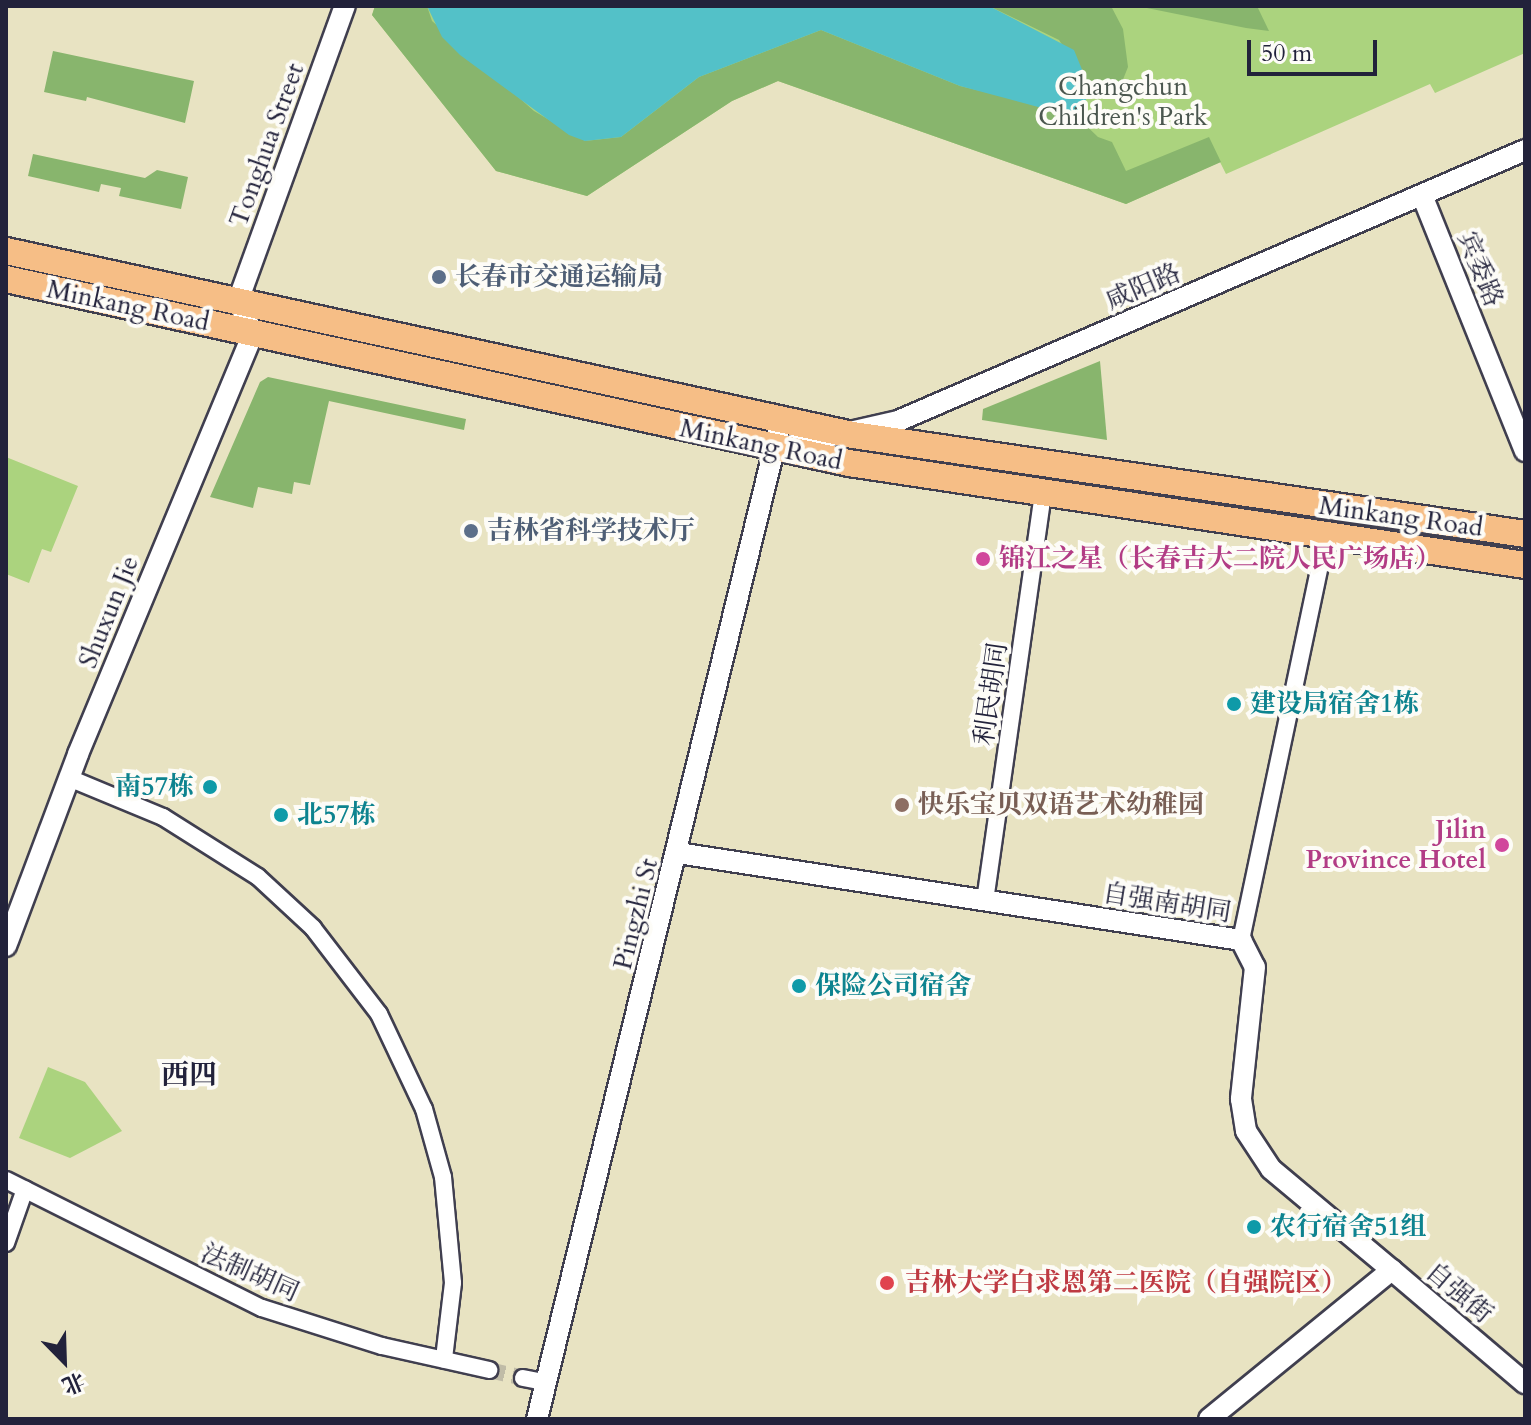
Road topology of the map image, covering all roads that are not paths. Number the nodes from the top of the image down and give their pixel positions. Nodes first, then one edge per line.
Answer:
1 (345, 6) edge
2 (1525, 150) edge
3 (1422, 195) junction
4 (6, 251) edge
5 (6, 279) edge
6 (238, 301) junction
7 (253, 334) junction
8 (781, 420) junction
9 (853, 435) junction
10 (775, 448) junction
11 (1525, 451) edge
12 (1043, 494) junction
13 (1525, 534) edge
14 (1326, 536) junction
15 (1525, 565) edge
16 (69, 778) junction
17 (678, 853) junction
18 (985, 901) junction
19 (1241, 940) junction
20 (6, 946) edge
21 (6, 1180) edge
22 (25, 1189) junction
23 (6, 1243) edge
24 (1392, 1270) junction
25 (444, 1359) junction
26 (489, 1370) tunnel mouth
27 (523, 1378) tunnel mouth
28 (548, 1383) junction
29 (1525, 1383) edge
30 (537, 1419) edge
31 (1209, 1419) edge

1 - 6 street, Tonghua Street
2 - 3 street, 咸阳路
3 - 9 street, 咸阳路
3 - 11 street, 宾委路
4 - 6 main road, Minkang Road
5 - 7 main road, Minkang Road
6 - 7 street
6 - 8 main road, Minkang Road
7 - 10 main road, Minkang Road
7 - 16 street, Shuxun Jie
8 - 9 main road, Minkang Road
8 - 10 street, Pingzhi St
9 - 10 street, 咸阳路
9 - 13 main road, Minkang Road
10 - 12 main road, Minkang Road
10 - 17 street, Pingzhi St
12 - 14 main road, Minkang Road
12 - 18 street, 利民胡同
14 - 15 main road, Minkang Road
14 - 19 street, 自强南胡同
16 - 20 street, Shuxun Jie
16 - 25 street
17 - 18 street, 自强南胡同
17 - 28 street, Pingzhi St
18 - 19 street, 自强南胡同
19 - 24 street
21 - 22 street, 法制胡同
22 - 23 street
22 - 25 street, 法制胡同
24 - 29 street, 自强街
24 - 31 street, 自强街
25 - 26 street, 法制胡同
27 - 28 street
28 - 30 street, Pingzhi St

